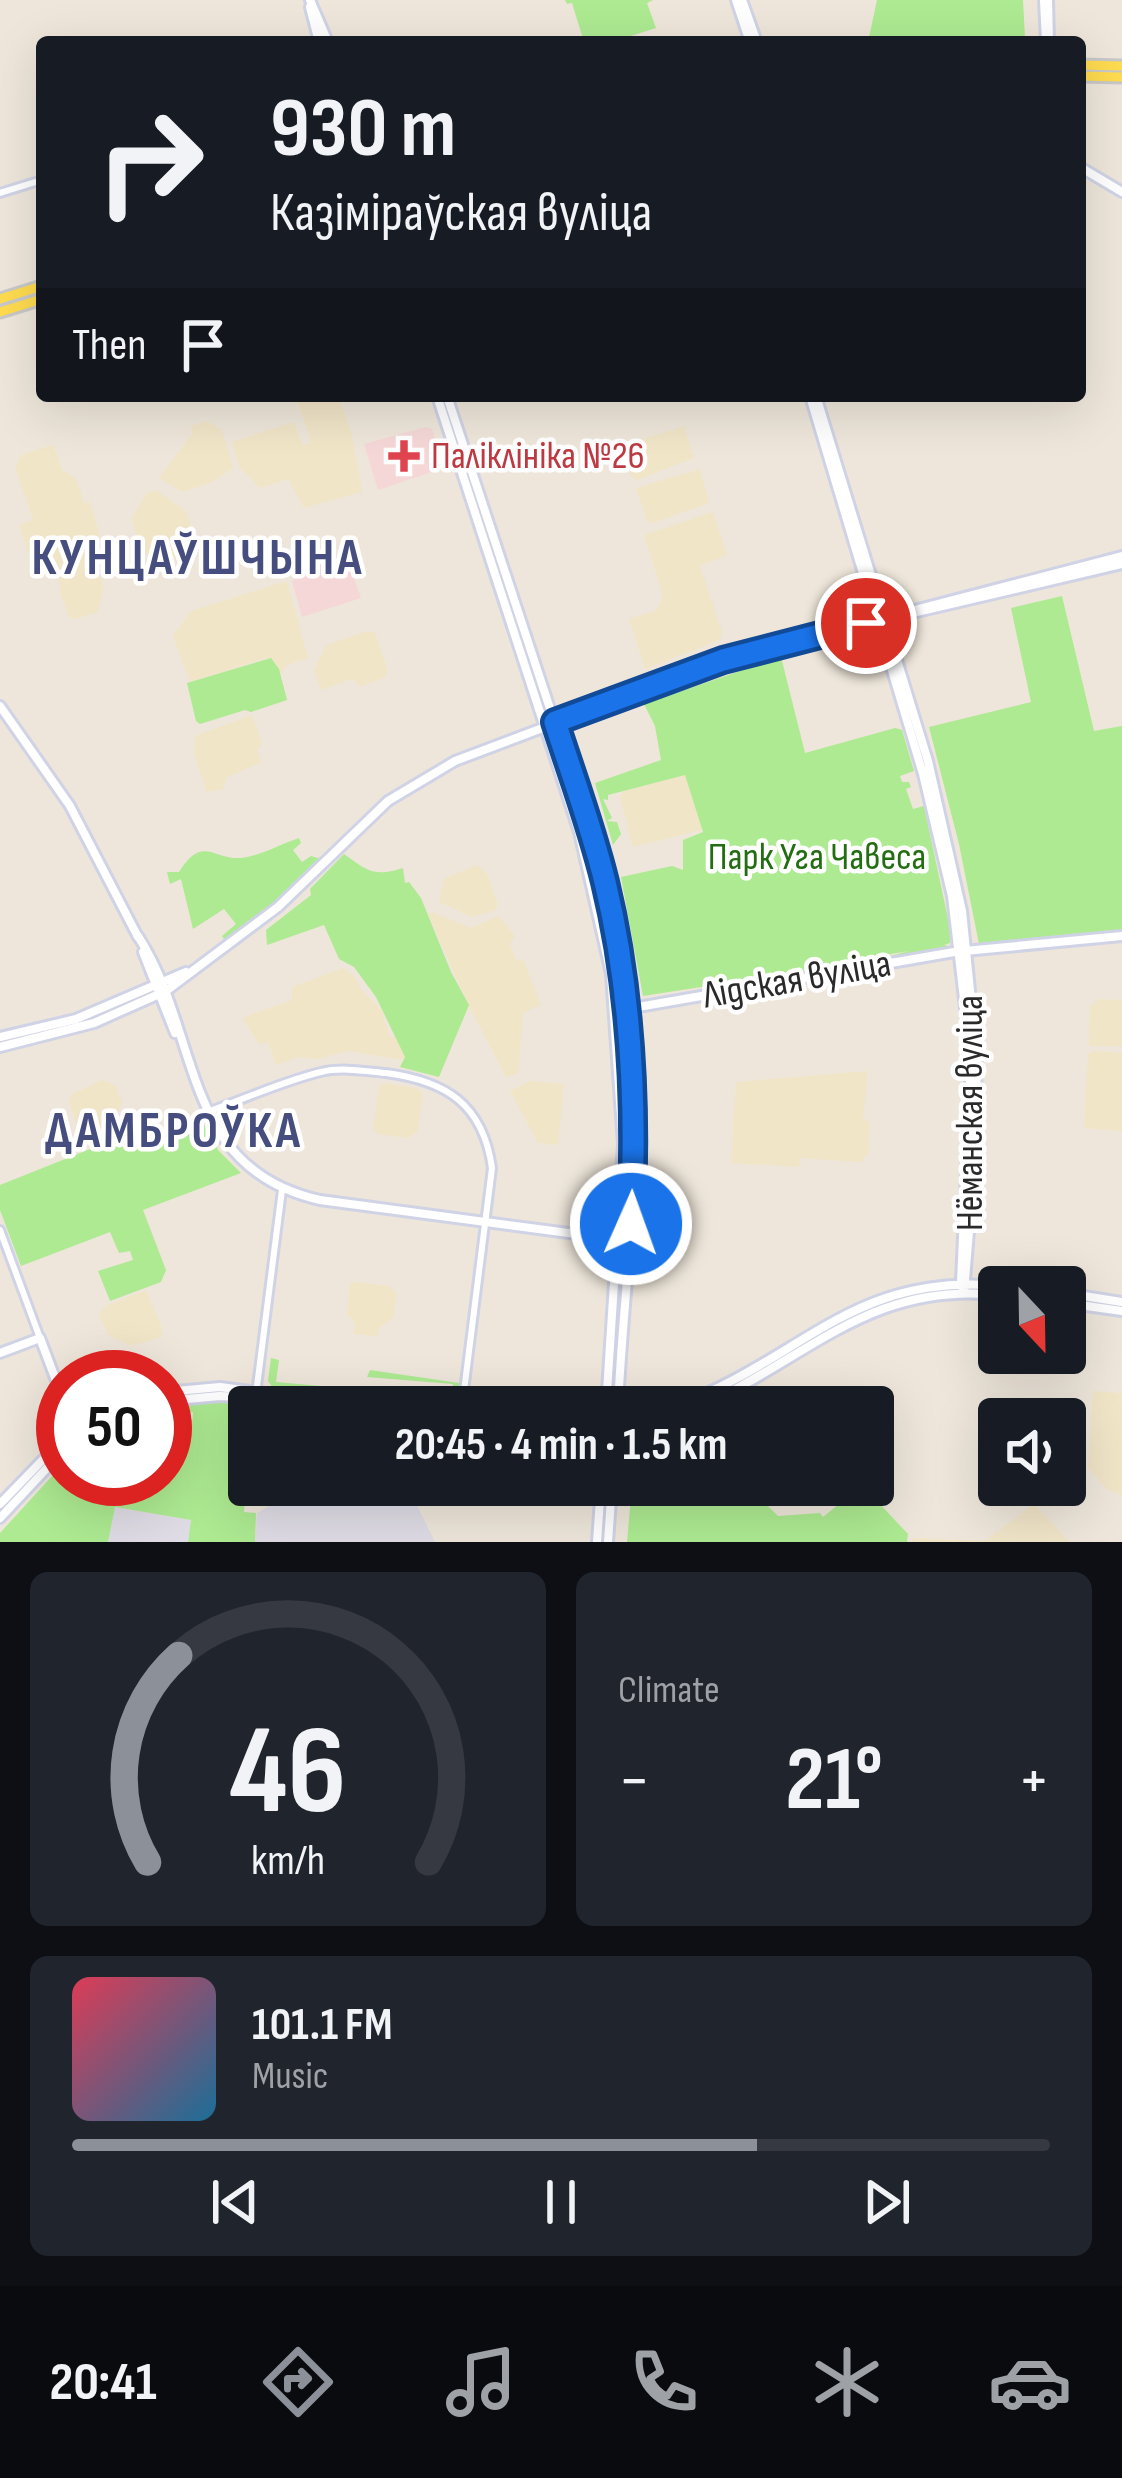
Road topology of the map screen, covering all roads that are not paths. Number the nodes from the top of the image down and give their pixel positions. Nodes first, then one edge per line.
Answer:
1 (310, 0) edge
2 (739, 0) edge
3 (1046, 0) edge
4 (322, 36) edge
5 (752, 36) edge
6 (1047, 36) edge
7 (1086, 65) edge
8 (1122, 66) edge
9 (1086, 76) edge
10 (1122, 77) edge
11 (1086, 171) edge
12 (36, 182) edge
13 (1122, 192) edge
14 (0, 193) edge
15 (36, 288) edge
16 (0, 299) edge
17 (36, 301) edge
18 (0, 312) edge
19 (439, 402) edge
20 (449, 402) edge
21 (815, 402) edge
22 (1122, 560) edge
23 (880, 619) junction
24 (0, 706) edge
25 (555, 722) junction
26 (544, 727) junction
27 (1122, 936) edge
28 (964, 951) junction
29 (161, 989) junction
30 (627, 1010) junction
31 (615, 1012) junction
32 (0, 1037) edge
33 (0, 1046) edge
34 (208, 1112) junction
35 (282, 1190) junction
36 (486, 1222) junction
37 (0, 1230) edge
38 (617, 1240) junction
39 (629, 1241) junction
40 (964, 1286) junction
41 (978, 1286) edge
42 (978, 1290) edge
43 (1086, 1296) edge
44 (1122, 1301) edge
45 (1086, 1306) edge
46 (1122, 1311) edge
47 (40, 1338) junction
48 (45, 1350) edge
49 (0, 1353) edge
50 (788, 1353) junction
51 (257, 1386) edge
52 (465, 1386) edge
53 (607, 1386) edge
54 (619, 1386) edge
55 (721, 1386) edge
56 (734, 1386) edge
57 (192, 1389) edge
58 (228, 1389) edge
59 (228, 1395) edge
60 (192, 1397) edge
61 (36, 1467) edge
62 (36, 1480) edge
63 (0, 1504) edge
64 (600, 1506) edge
65 (611, 1506) edge
66 (0, 1518) edge
67 (597, 1542) edge
68 (608, 1542) edge

1 - 4 main road
2 - 5 main road
3 - 6 street
7 - 8 main road
9 - 10 main road
11 - 13 main road
12 - 14 street
15 - 16 main road
17 - 18 main road
19 - 26 main road
20 - 25 main road
21 - 23 main road, Нёманская вуліца
22 - 23 main road
23 - 25 main road
23 - 28 main road, Нёманская вуліца
24 - 29 main road
25 - 26 main road
25 - 30 main road
26 - 29 main road
26 - 31 main road
27 - 28 main road, Лідская вуліца
28 - 30 main road, Лідская вуліца
28 - 40 main road, Нёманская вуліца
29 - 32 main road
29 - 33 main road
29 - 34 main road
30 - 31 main road, Лідская вуліца
30 - 39 main road
31 - 38 main road
34 - 35 main road
34 - 36 street
35 - 36 main road
35 - 51 street
36 - 38 main road
36 - 52 street
37 - 47 street
38 - 39 main road
38 - 53 main road
39 - 54 main road
40 - 41 main road
40 - 42 main road
40 - 50 main road
43 - 44 main road
45 - 46 main road
47 - 48 main road
47 - 49 main road
50 - 55 main road
50 - 56 main road
57 - 58 main road
59 - 60 main road
61 - 63 main road
62 - 66 main road
64 - 67 main road
65 - 68 main road

